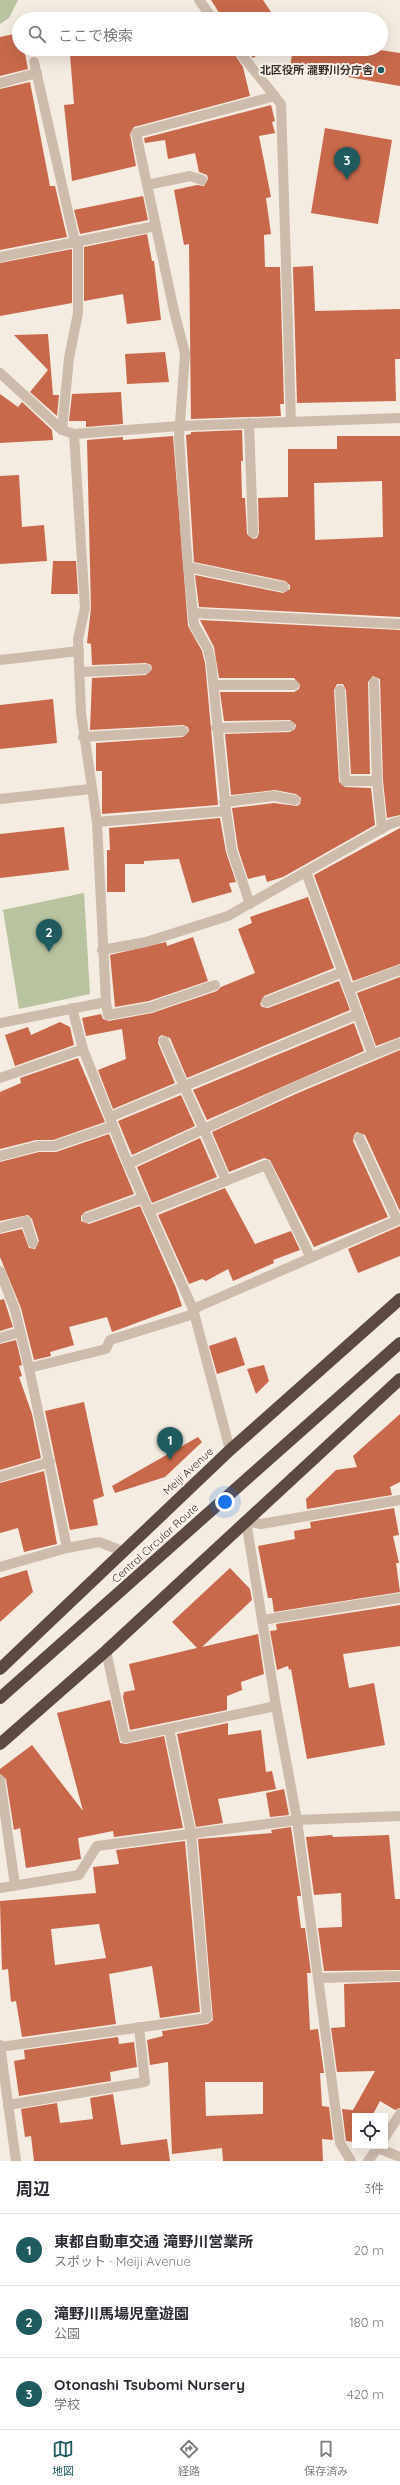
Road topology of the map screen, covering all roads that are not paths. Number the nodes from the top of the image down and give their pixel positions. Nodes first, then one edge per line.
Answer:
1 (199, 0) edge
2 (208, 12) edge
3 (243, 56) edge
4 (34, 62) dead end
5 (37, 73) junction
6 (0, 83) edge
7 (275, 96) junction
8 (202, 180) dead end
9 (147, 185) junction
10 (156, 226) junction
11 (76, 242) junction
12 (0, 257) edge
13 (0, 373) edge
14 (400, 418) edge
15 (291, 422) junction
16 (249, 423) junction
17 (179, 426) junction
18 (62, 430) junction
19 (74, 434) junction
20 (253, 533) dead end
21 (188, 567) junction
22 (284, 587) dead end
23 (193, 613) junction
24 (400, 624) edge
25 (79, 651) junction
26 (0, 660) edge
27 (146, 669) dead end
28 (81, 672) junction
29 (374, 682) dead end
30 (214, 685) junction
31 (294, 685) dead end
32 (340, 690) dead end
33 (290, 726) dead end
34 (216, 728) junction
35 (183, 731) dead end
36 (83, 737) junction
37 (377, 781) junction
38 (91, 790) junction
39 (0, 799) edge
40 (295, 800) dead end
41 (225, 807) junction
42 (400, 821) edge
43 (97, 822) junction
44 (382, 829) junction
45 (306, 872) junction
46 (250, 904) junction
47 (102, 950) junction
48 (400, 970) edge
49 (343, 972) junction
50 (214, 985) dead end
51 (349, 989) junction
52 (106, 1002) junction
53 (266, 1002) dead end
54 (72, 1008) junction
55 (358, 1014) junction
56 (0, 1023) edge
57 (164, 1041) dead end
58 (400, 1043) edge
59 (83, 1049) junction
60 (372, 1053) junction
61 (0, 1078) edge
62 (184, 1088) junction
63 (112, 1122) junction
64 (205, 1130) junction
65 (359, 1138) dead end
66 (0, 1156) edge
67 (128, 1164) junction
68 (226, 1181) junction
69 (143, 1198) junction
70 (149, 1212) junction
71 (87, 1218) dead end
72 (398, 1219) edge
73 (0, 1228) edge
74 (33, 1243) dead end
75 (310, 1256) junction
76 (0, 1271) edge
77 (400, 1299) edge
78 (194, 1311) junction
79 (20, 1332) junction
80 (0, 1338) edge
81 (400, 1343) edge
82 (29, 1368) junction
83 (400, 1380) edge
84 (230, 1450) junction
85 (50, 1462) junction
86 (0, 1477) edge
87 (400, 1500) edge
88 (246, 1521) junction
89 (67, 1548) junction
90 (122, 1551) junction
91 (0, 1567) edge
92 (400, 1598) edge
93 (262, 1620) junction
94 (106, 1651) junction
95 (0, 1669) edge
96 (0, 1698) edge
97 (276, 1706) junction
98 (169, 1729) junction
99 (0, 1744) edge
100 (0, 1780) edge
101 (400, 1816) edge
102 (297, 1820) junction
103 (191, 1833) junction
104 (15, 1885) junction
105 (0, 1888) edge
106 (400, 1976) edge
107 (318, 1978) junction
108 (139, 2028) junction
109 (0, 2046) edge
110 (6, 2111) edge
111 (400, 2114) edge
112 (388, 2132) edge
113 (377, 2149) edge
114 (382, 2149) edge
115 (400, 2157) edge
116 (16, 2161) edge
117 (351, 2161) edge
118 (368, 2161) edge

1 - 2 street
3 - 7 street
4 - 5 street
5 - 6 street
5 - 11 street
7 - 9 street
7 - 15 street
8 - 9 street
9 - 10 street
10 - 11 street
10 - 17 street
11 - 12 street
11 - 18 street
13 - 18 street
14 - 15 street
15 - 16 street
16 - 17 street
16 - 20 street
17 - 19 street
17 - 21 street
18 - 19 street
19 - 25 street
21 - 22 street
21 - 23 street
23 - 24 street
23 - 30 street
25 - 26 street
25 - 28 street
27 - 28 street
28 - 36 street
29 - 37 street
30 - 31 street
30 - 34 street
32 - 37 street
33 - 34 street
34 - 41 street
35 - 36 street
36 - 38 street
37 - 44 street
38 - 39 street
38 - 43 street
40 - 41 street
41 - 43 street
41 - 46 street
42 - 44 street
43 - 47 street
44 - 45 street
45 - 46 street
45 - 49 street
46 - 47 street
47 - 52 street
48 - 51 street
49 - 51 street
49 - 53 street
50 - 52 street
51 - 55 street
52 - 54 street
54 - 56 street
54 - 59 street
55 - 60 street
55 - 62 street
57 - 62 street
58 - 60 street
59 - 61 street
59 - 63 street
60 - 64 street
62 - 63 street
62 - 64 street
63 - 66 street
63 - 67 street
64 - 67 street
64 - 68 street
65 - 72 street
67 - 69 street
68 - 70 street
68 - 75 street
69 - 70 street
69 - 71 street
70 - 78 street
72 - 75 street
73 - 74 street
75 - 78 street
76 - 79 street
77 - 84 highway, Meiji Avenue
78 - 82 street
78 - 84 street
79 - 80 street
79 - 82 street
81 - 96 highway, Central Circular Route
82 - 85 street
83 - 88 highway
84 - 90 highway, Meiji Avenue
85 - 86 street
85 - 89 street
87 - 88 street
88 - 93 street
88 - 94 highway
89 - 90 street
89 - 91 street
90 - 95 highway, Meiji Avenue
92 - 93 street
93 - 97 street
94 - 98 street
94 - 99 highway
97 - 98 street
97 - 102 street
98 - 103 street
100 - 104 street
101 - 102 street
102 - 103 street
102 - 107 street
103 - 104 street
103 - 108 street
104 - 105 street
106 - 107 street
107 - 117 street
108 - 109 street
108 - 110 street
109 - 110 street
110 - 116 street
111 - 112 street
113 - 118 street
114 - 115 street

